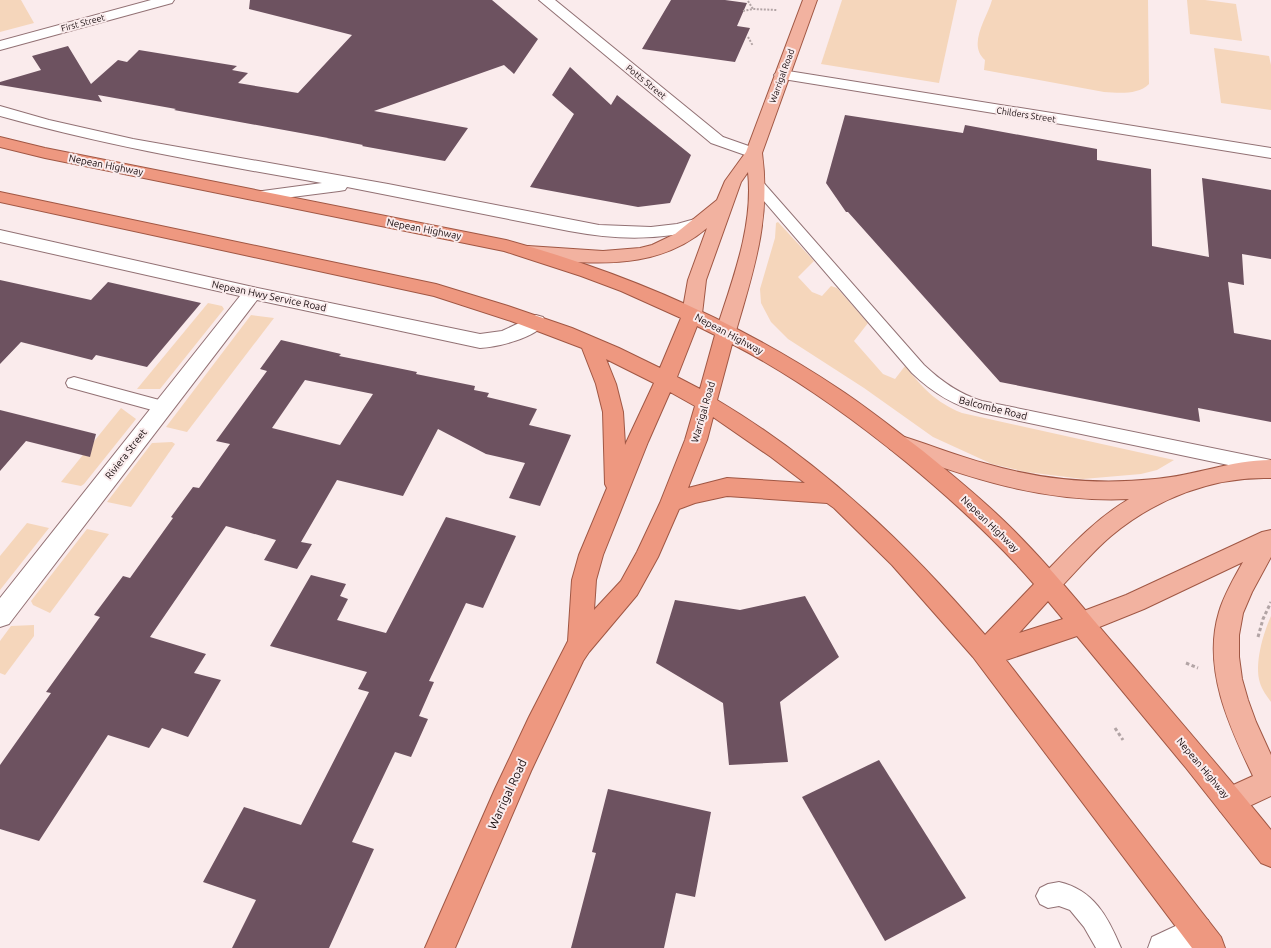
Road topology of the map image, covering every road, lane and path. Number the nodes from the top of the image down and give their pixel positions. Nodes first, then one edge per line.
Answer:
1 (167, 0) edge
2 (546, 0) edge
3 (810, 0) edge
4 (748, 1) dead end
5 (752, 9) junction
6 (777, 10) dead end
7 (744, 11) dead end
8 (748, 37) dead end
9 (0, 46) edge
10 (753, 46) dead end
11 (782, 75) junction
12 (0, 111) edge
13 (0, 142) edge
14 (754, 153) junction
15 (1271, 153) edge
16 (360, 184) junction
17 (757, 184) junction
18 (261, 196) junction
19 (0, 197) edge
20 (724, 204) junction
21 (702, 223) junction
22 (0, 236) edge
23 (528, 252) junction
24 (253, 293) junction
25 (692, 314) junction
26 (536, 322) junction
27 (726, 331) junction
28 (590, 343) junction
29 (665, 381) junction
30 (74, 383) dead end
31 (706, 403) junction
32 (163, 407) junction
33 (898, 443) junction
34 (1271, 468) edge
35 (1175, 486) junction
36 (616, 494) junction
37 (832, 494) junction
38 (671, 502) junction
39 (1270, 540) edge
40 (1049, 584) junction
41 (1271, 602) edge
42 (0, 616) edge
43 (1082, 623) junction
44 (1257, 642) dead end
45 (580, 644) junction
46 (986, 653) junction
47 (1115, 728) dead end
48 (1123, 740) dead end
49 (1271, 782) edge
50 (1230, 801) junction
51 (1271, 853) edge
52 (1048, 896) dead end
53 (1204, 939) edge
54 (440, 948) edge
55 (1109, 948) edge
56 (1163, 948) edge

1 - 9 street, First Street
2 - 14 street, Potts Street
3 - 11 main road, Warrigal Road
4 - 5 path
5 - 6 path
5 - 7 path
8 - 10 path
11 - 14 main road, Warrigal Road
11 - 15 street, Childers Street
12 - 16 street
13 - 18 highway, Nepean Highway
14 - 17 main road, Warrigal Road
14 - 20 main road, Warrigal Road
16 - 18 street
16 - 21 street
17 - 27 main road, Warrigal Road
17 - 34 lane, Balcombe Road
18 - 23 highway, Nepean Highway
19 - 26 highway
20 - 21 main road
20 - 25 main road, Warrigal Road
21 - 23 main road
22 - 24 street, Nepean Hwy Service Road
23 - 25 highway, Nepean Highway
24 - 26 street, Nepean Hwy Service Road
24 - 32 street, Riviera Street
25 - 27 highway, Nepean Highway
25 - 29 highway, Warrigal Road
26 - 28 highway
27 - 31 highway, Warrigal Road
27 - 33 highway, Nepean Highway
28 - 29 highway
28 - 36 highway
29 - 31 highway
29 - 36 highway, Warrigal Road
30 - 32 lane
31 - 37 highway
31 - 38 highway, Warrigal Road
32 - 42 street, Riviera Street
33 - 35 main road
33 - 40 highway, Nepean Highway
34 - 35 main road, Balcombe Road
35 - 40 main road, Balcombe Road
36 - 45 highway, Warrigal Road
37 - 38 highway
37 - 46 highway
38 - 45 highway, Warrigal Road
39 - 43 main road
39 - 49 main road
40 - 43 highway, Nepean Highway
40 - 46 highway
41 - 44 path
43 - 46 highway
43 - 50 highway, Nepean Highway
45 - 54 highway, Warrigal Road
46 - 53 highway
47 - 48 path
49 - 50 main road
50 - 51 highway, Nepean Highway
52 - 55 lane
53 - 56 street

